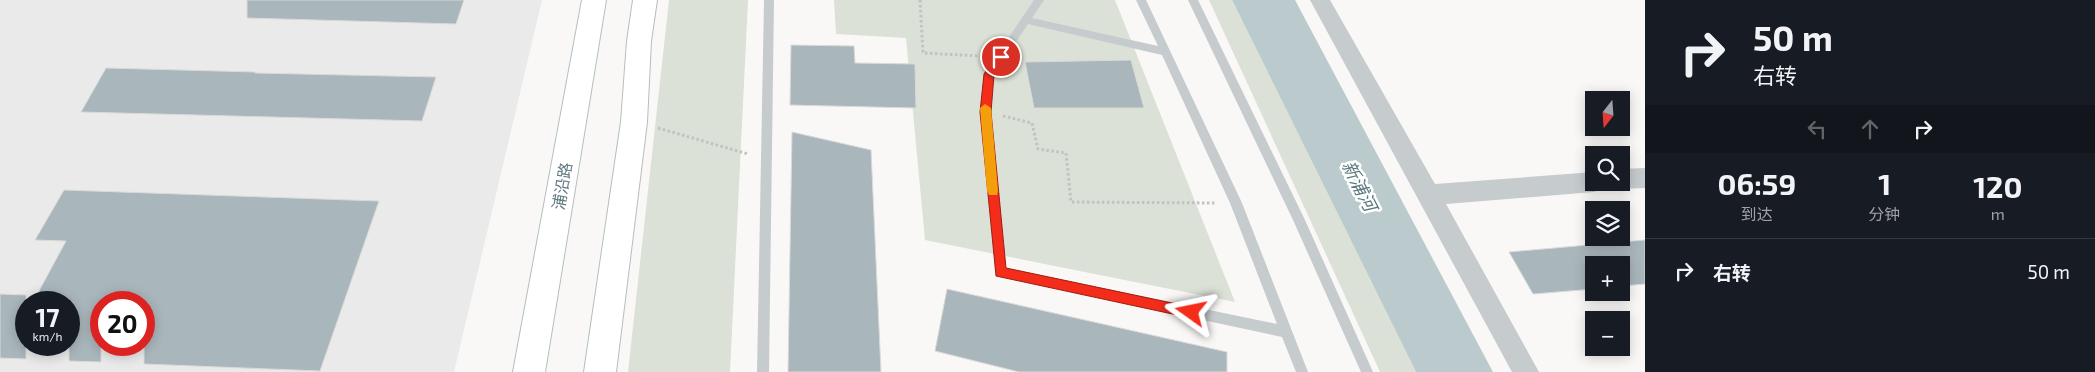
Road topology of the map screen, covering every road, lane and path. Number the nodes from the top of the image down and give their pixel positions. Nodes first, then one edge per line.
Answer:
1 (594, 0) edge
2 (644, 0) edge
3 (769, 0) edge
4 (920, 0) edge
5 (1039, 0) edge
6 (1141, 0) edge
7 (1192, 0) edge
8 (1320, 0) edge
9 (1027, 20) junction
10 (1166, 52) junction
11 (1001, 57) junction
12 (985, 112) junction
13 (634, 122) junction
14 (765, 158) junction
15 (1645, 178) edge
16 (1630, 179) edge
17 (1585, 183) edge
18 (1428, 196) junction
19 (1236, 203) junction
20 (1287, 332) junction
21 (529, 372) edge
22 (600, 372) edge
23 (763, 372) edge
24 (1302, 372) edge
25 (1367, 372) edge
26 (1526, 372) edge

1 - 21 main road, 浦沿路
2 - 13 main road
3 - 14 lane
4 - 11 path
5 - 9 lane
6 - 10 lane
7 - 25 lane
8 - 18 street
9 - 10 lane
9 - 11 lane
10 - 19 lane
11 - 12 lane
12 - 19 path
12 - 20 lane
13 - 14 path
13 - 22 main road
14 - 23 lane
15 - 16 street
17 - 18 street
18 - 26 street
19 - 20 lane
20 - 24 lane

